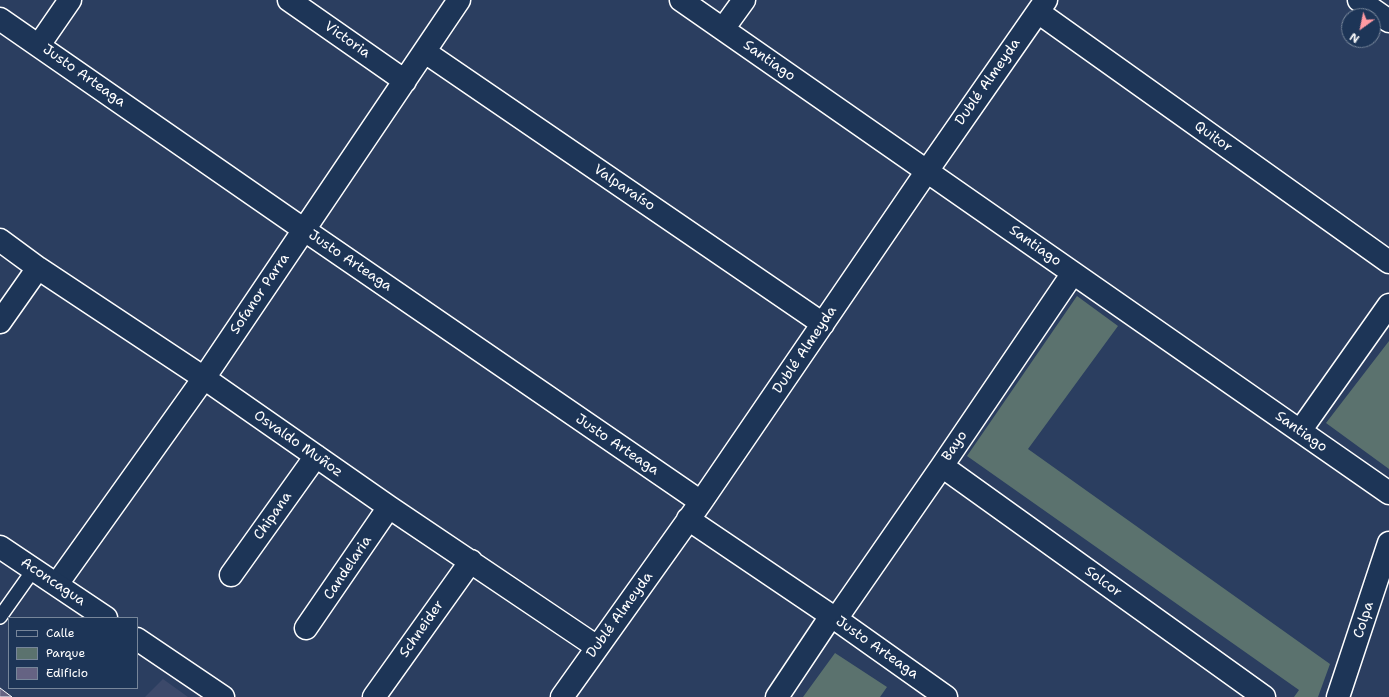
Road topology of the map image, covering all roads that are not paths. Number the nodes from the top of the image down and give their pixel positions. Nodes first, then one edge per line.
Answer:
1 (70, 0) edge
2 (289, 0) edge
3 (459, 0) edge
4 (681, 0) edge
5 (744, 0) edge
6 (1359, 0) edge
7 (1042, 6) edge
8 (0, 19) edge
9 (1389, 21) edge
10 (723, 29) junction
11 (39, 45) junction
12 (425, 52) junction
13 (405, 81) junction
14 (927, 171) junction
15 (303, 229) junction
16 (0, 240) edge
17 (1389, 262) edge
18 (38, 268) junction
19 (1073, 273) junction
20 (1389, 305) edge
21 (0, 322) edge
22 (823, 324) junction
23 (204, 378) junction
24 (1300, 431) junction
25 (316, 456) junction
26 (942, 466) junction
27 (1389, 493) edge
28 (389, 507) junction
29 (695, 510) junction
30 (1389, 543) edge
31 (0, 547) edge
32 (470, 561) junction
33 (34, 569) junction
34 (231, 575) dead end
35 (57, 584) junction
36 (0, 617) edge
37 (105, 617) edge
38 (834, 617) junction
39 (306, 628) dead end
40 (138, 640) edge
41 (597, 647) junction
42 (223, 697) edge
43 (374, 697) edge
44 (562, 697) edge
45 (777, 697) edge
46 (946, 697) edge
47 (1264, 697) edge
48 (1338, 697) edge

1 - 11 street
2 - 13 street, Victoria
3 - 12 street, Sofanor Parra
4 - 10 street, Santiago
5 - 10 street
6 - 9 street
7 - 14 street, Dublé Almeyda
7 - 17 street, Quitor
8 - 11 street, Justo Arteaga
10 - 14 street, Santiago
11 - 15 street, Justo Arteaga
12 - 13 street, Sofanor Parra
12 - 22 street, Valparaíso
13 - 15 street, Sofanor Parra
14 - 19 street, Santiago
14 - 22 street, Dublé Almeyda
15 - 23 street, Sofanor Parra
15 - 29 street, Justo Arteaga
16 - 18 street, Osvaldo Muñoz
18 - 21 street
18 - 23 street, Osvaldo Muñoz
19 - 24 street, Santiago
19 - 26 street, Bayo
20 - 24 street
22 - 29 street, Dublé Almeyda
23 - 25 street, Osvaldo Muñoz
23 - 35 street, Sofanor Parra
24 - 27 street, Santiago
25 - 28 street, Osvaldo Muñoz
25 - 34 street, Chipana
26 - 38 street, Bayo
26 - 47 street, Solcor
28 - 32 street, Osvaldo Muñoz
28 - 39 street, Candelaria
29 - 38 street, Justo Arteaga
29 - 41 street, Dublé Almeyda
30 - 48 street, Colpa
31 - 33 street, Aconcagua
32 - 41 street, Osvaldo Muñoz
32 - 43 street, Schneider
33 - 35 street, Aconcagua
33 - 36 lane
35 - 37 street, Aconcagua
38 - 45 street, Bayo
38 - 46 street, Justo Arteaga
40 - 42 street
41 - 44 street, Dublé Almeyda

